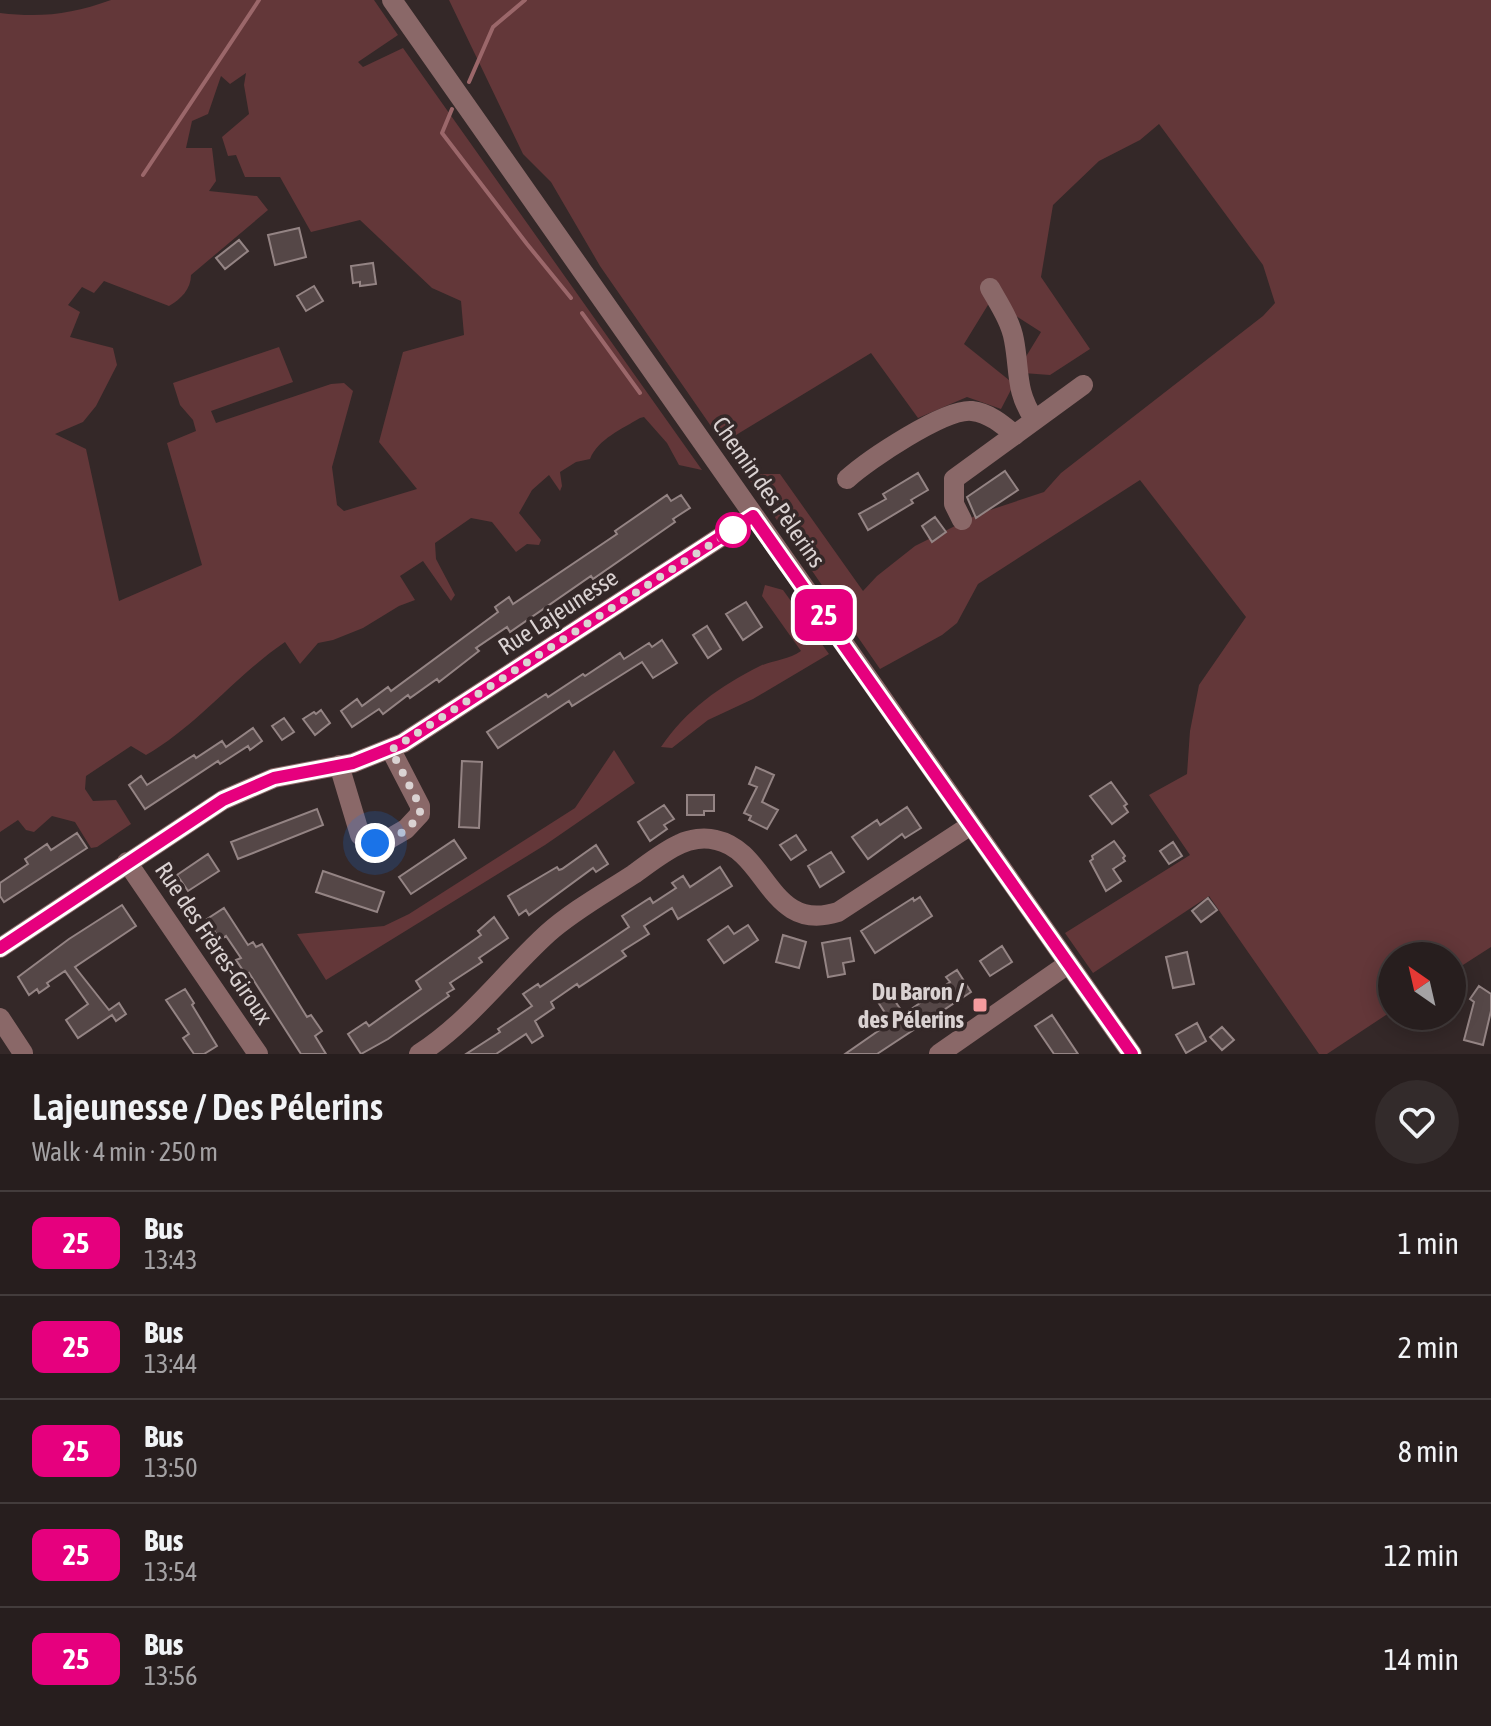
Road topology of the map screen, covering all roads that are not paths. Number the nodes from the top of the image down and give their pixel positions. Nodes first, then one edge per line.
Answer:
1 (392, 0) edge
2 (990, 288) dead end
3 (1083, 385) dead end
4 (1034, 419) junction
5 (1015, 435) junction
6 (847, 479) dead end
7 (753, 516) junction
8 (962, 520) dead end
9 (391, 750) junction
10 (339, 765) junction
11 (971, 825) junction
12 (127, 862) junction
13 (0, 948) edge
14 (1068, 964) junction
15 (0, 1018) edge
16 (23, 1053) edge
17 (258, 1054) edge
18 (419, 1054) edge
19 (939, 1054) edge
20 (1132, 1054) edge

1 - 7 street, Chemin des Pèlerins
2 - 4 street
3 - 4 street
4 - 5 street
5 - 6 street
5 - 8 street
7 - 9 street, Rue Lajeunesse
7 - 11 street, Chemin des Pèlerins
9 - 10 street, Rue Lajeunesse
9 - 10 street
10 - 12 street, Rue Lajeunesse
11 - 14 street, Chemin des Pèlerins
11 - 18 street
12 - 13 street, Rue Lajeunesse
12 - 17 street, Rue des Frères-Giroux
14 - 19 street
14 - 20 street, Chemin des Pèlerins
15 - 16 street

